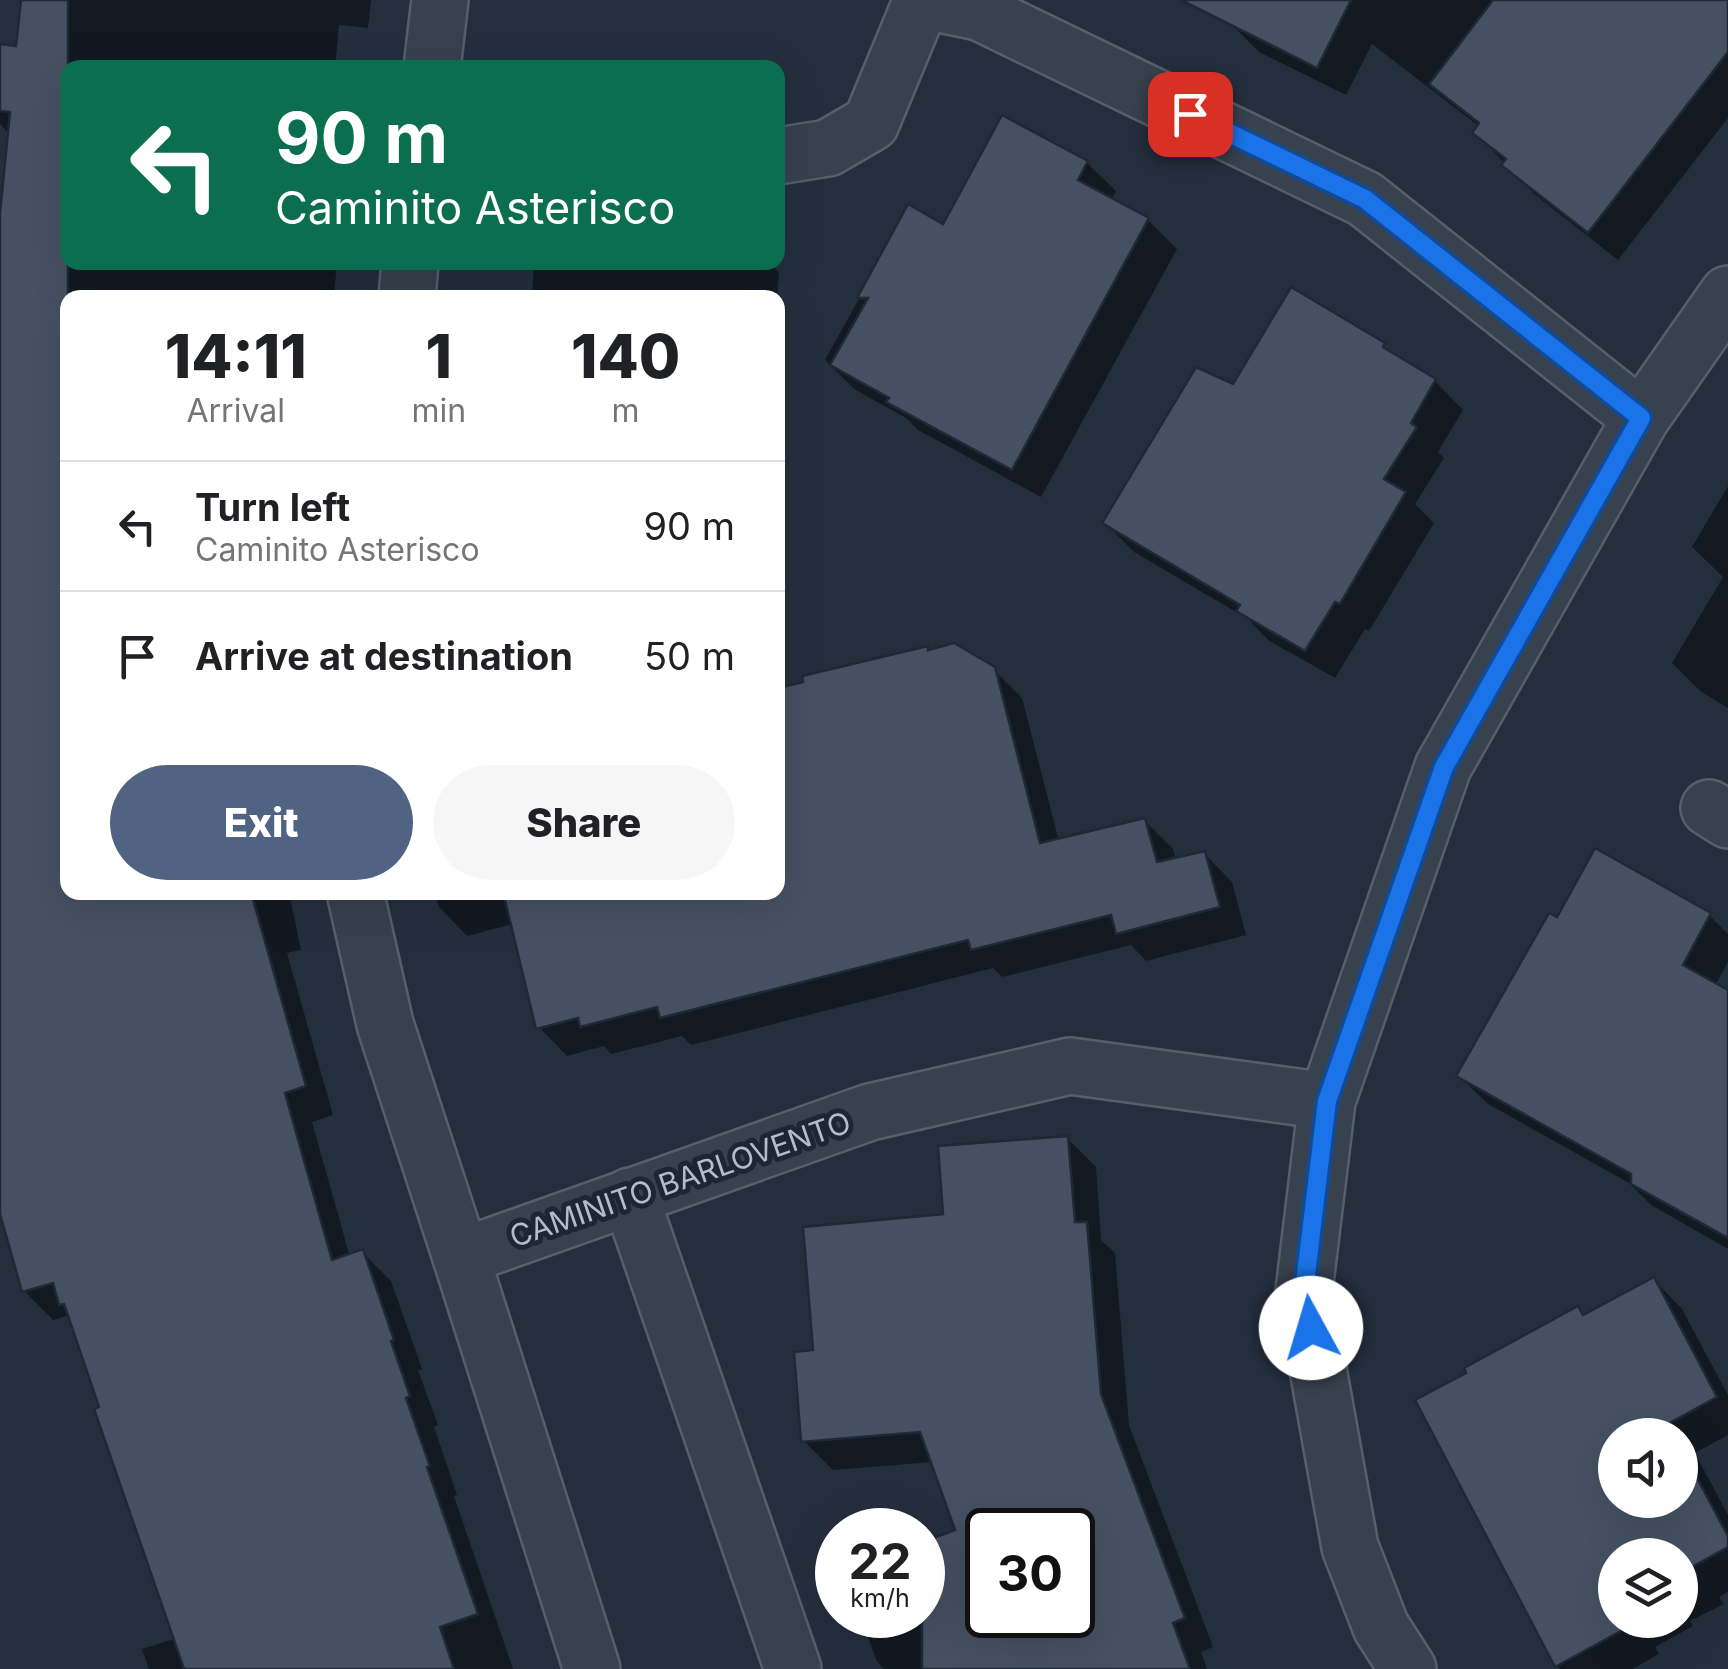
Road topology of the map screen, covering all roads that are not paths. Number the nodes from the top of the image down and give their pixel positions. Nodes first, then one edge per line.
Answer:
1 (440, 0) edge
2 (921, 0) edge
3 (433, 60) edge
4 (785, 155) edge
5 (1728, 294) edge
6 (1641, 418) junction
7 (357, 900) edge
8 (1327, 1101) junction
9 (630, 1196) junction
10 (461, 1256) junction
11 (592, 1669) edge
12 (793, 1669) edge
13 (1408, 1669) edge

1 - 3 street
2 - 4 street
2 - 6 street
5 - 6 street
6 - 8 street
7 - 10 street
8 - 9 street, CAMINITO BARLOVENTO
8 - 13 street
9 - 10 street, CAMINITO BARLOVENTO
9 - 12 street
10 - 11 street

